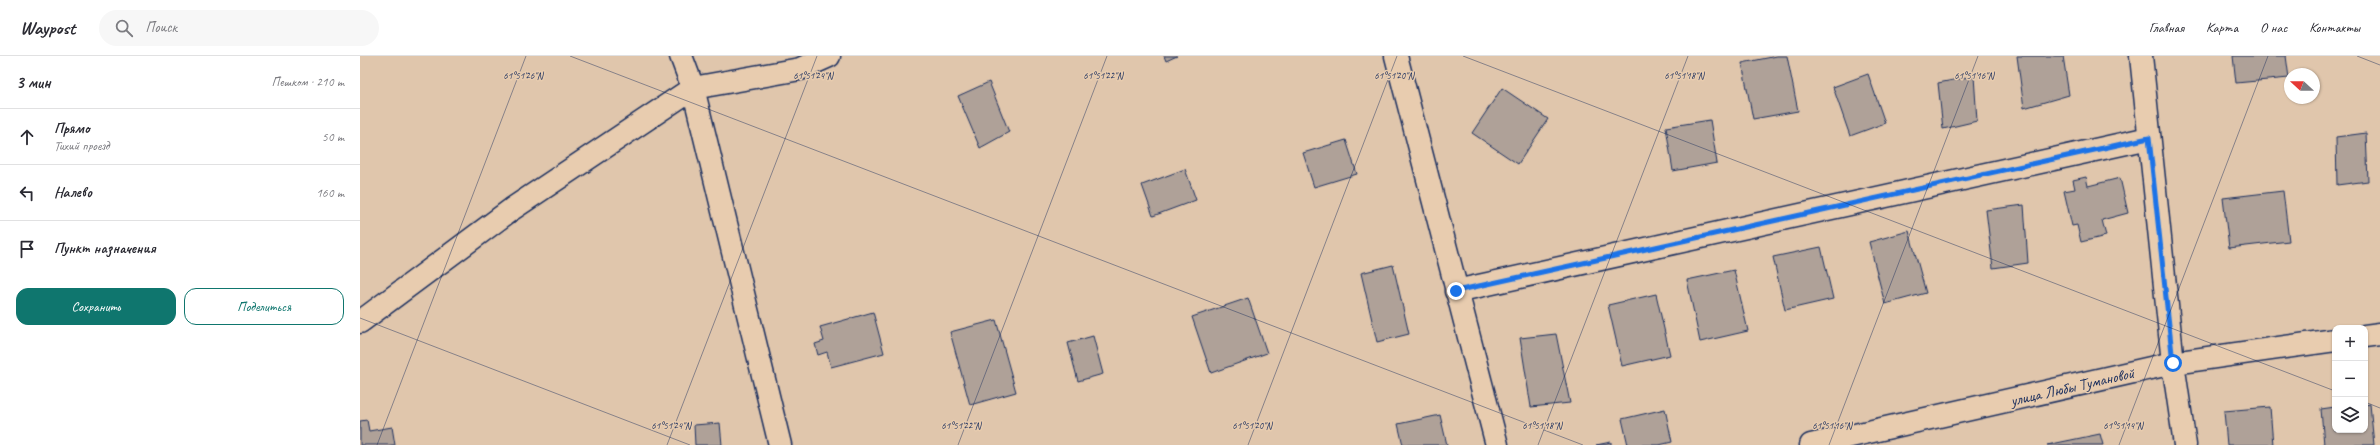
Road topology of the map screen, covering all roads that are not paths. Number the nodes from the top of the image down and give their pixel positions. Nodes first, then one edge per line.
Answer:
1 (681, 56) edge
2 (830, 56) edge
3 (1396, 56) edge
4 (2141, 56) edge
5 (693, 88) junction
6 (2149, 138) junction
7 (1456, 291) junction
8 (360, 322) edge
9 (2380, 334) edge
10 (2368, 336) edge
11 (2332, 340) edge
12 (2173, 363) junction
13 (780, 445) edge
14 (1497, 445) edge
15 (1811, 445) edge
16 (2185, 445) edge

1 - 5 street
2 - 5 street
3 - 7 street
4 - 6 street
5 - 8 street
5 - 13 street
6 - 7 street
6 - 12 street
7 - 14 street
9 - 10 street
11 - 12 street, улица Любы Тумановой
12 - 15 street, улица Любы Тумановой
12 - 16 street

